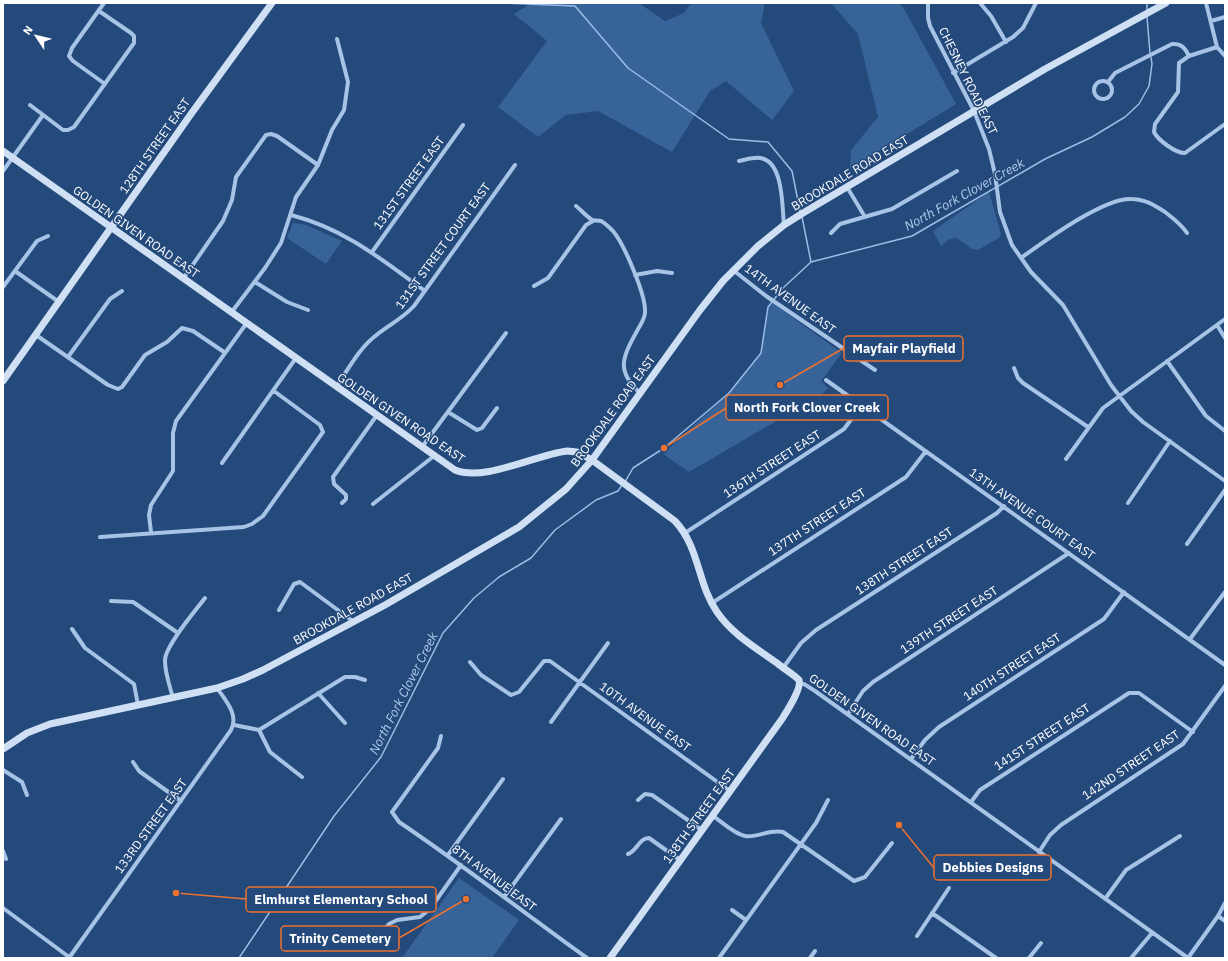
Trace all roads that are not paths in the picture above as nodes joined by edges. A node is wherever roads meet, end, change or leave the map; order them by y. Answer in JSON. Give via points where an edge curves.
{"nodes":[{"id":1,"x":104,"y":3,"type":"edge"},
{"id":2,"x":272,"y":3,"type":"edge"},
{"id":3,"x":928,"y":3,"type":"edge"},
{"id":4,"x":980,"y":3,"type":"edge"},
{"id":5,"x":1036,"y":3,"type":"edge"},
{"id":6,"x":1166,"y":3,"type":"edge"},
{"id":7,"x":1206,"y":3,"type":"edge"},
{"id":8,"x":99,"y":11,"type":"junction"},
{"id":9,"x":1225,"y":17,"type":"edge"},
{"id":10,"x":1211,"y":21,"type":"junction"},
{"id":11,"x":337,"y":39,"type":"dead end"},
{"id":12,"x":1006,"y":42,"type":"junction"},
{"id":13,"x":1217,"y":47,"type":"junction"},
{"id":14,"x":1189,"y":56,"type":"junction"},
{"id":15,"x":1225,"y":56,"type":"edge"},
{"id":16,"x":953,"y":73,"type":"junction"},
{"id":17,"x":1108,"y":82,"type":"junction"},
{"id":18,"x":104,"y":84,"type":"junction"},
{"id":19,"x":30,"y":105,"type":"dead end"},
{"id":20,"x":974,"y":111,"type":"junction"},
{"id":21,"x":43,"y":115,"type":"junction"},
{"id":22,"x":1225,"y":124,"type":"edge"},
{"id":23,"x":463,"y":125,"type":"dead end"},
{"id":24,"x":3,"y":151,"type":"edge"},
{"id":25,"x":13,"y":158,"type":"junction"},
{"id":26,"x":739,"y":161,"type":"dead end"},
{"id":27,"x":318,"y":165,"type":"junction"},
{"id":28,"x":515,"y":165,"type":"dead end"},
{"id":29,"x":3,"y":171,"type":"edge"},
{"id":30,"x":957,"y":171,"type":"dead end"},
{"id":31,"x":847,"y":187,"type":"junction"},
{"id":32,"x":576,"y":206,"type":"dead end"},
{"id":33,"x":291,"y":216,"type":"junction"},
{"id":34,"x":865,"y":217,"type":"junction"},
{"id":35,"x":593,"y":221,"type":"junction"},
{"id":36,"x":784,"y":226,"type":"junction"},
{"id":37,"x":112,"y":228,"type":"junction"},
{"id":38,"x":831,"y":233,"type":"dead end"},
{"id":39,"x":1187,"y":233,"type":"dead end"},
{"id":40,"x":48,"y":236,"type":"dead end"},
{"id":41,"x":372,"y":252,"type":"junction"},
{"id":42,"x":1021,"y":258,"type":"junction"},
{"id":43,"x":733,"y":270,"type":"junction"},
{"id":44,"x":15,"y":271,"type":"junction"},
{"id":45,"x":672,"y":273,"type":"dead end"},
{"id":46,"x":635,"y":275,"type":"junction"},
{"id":47,"x":183,"y":279,"type":"junction"},
{"id":48,"x":255,"y":282,"type":"junction"},
{"id":49,"x":534,"y":286,"type":"dead end"},
{"id":50,"x":3,"y":287,"type":"edge"},
{"id":51,"x":122,"y":291,"type":"dead end"},
{"id":52,"x":425,"y":291,"type":"junction"},
{"id":53,"x":59,"y":302,"type":"junction"},
{"id":54,"x":308,"y":310,"type":"dead end"},
{"id":55,"x":231,"y":313,"type":"junction"},
{"id":56,"x":1225,"y":319,"type":"edge"},
{"id":57,"x":246,"y":324,"type":"junction"},
{"id":58,"x":1216,"y":325,"type":"junction"},
{"id":59,"x":506,"y":333,"type":"dead end"},
{"id":60,"x":36,"y":335,"type":"junction"},
{"id":61,"x":1225,"y":338,"type":"edge"},
{"id":62,"x":224,"y":352,"type":"junction"},
{"id":63,"x":68,"y":356,"type":"junction"},
{"id":64,"x":296,"y":358,"type":"junction"},
{"id":65,"x":1167,"y":362,"type":"junction"},
{"id":66,"x":1014,"y":368,"type":"dead end"},
{"id":67,"x":875,"y":370,"type":"dead end"},
{"id":68,"x":826,"y":380,"type":"dead end"},
{"id":69,"x":3,"y":381,"type":"edge"},
{"id":70,"x":336,"y":387,"type":"junction"},
{"id":71,"x":274,"y":391,"type":"junction"},
{"id":72,"x":640,"y":393,"type":"junction"},
{"id":73,"x":1118,"y":396,"type":"junction"},
{"id":74,"x":862,"y":405,"type":"junction"},
{"id":75,"x":497,"y":408,"type":"dead end"},
{"id":76,"x":448,"y":412,"type":"junction"},
{"id":77,"x":376,"y":415,"type":"junction"},
{"id":78,"x":1088,"y":427,"type":"junction"},
{"id":79,"x":1225,"y":431,"type":"edge"},
{"id":80,"x":1170,"y":441,"type":"junction"},
{"id":81,"x":422,"y":447,"type":"junction"},
{"id":82,"x":926,"y":451,"type":"junction"},
{"id":83,"x":434,"y":456,"type":"junction"},
{"id":84,"x":1066,"y":459,"type":"dead end"},
{"id":85,"x":592,"y":460,"type":"junction"},
{"id":86,"x":222,"y":463,"type":"dead end"},
{"id":87,"x":1225,"y":480,"type":"edge"},
{"id":88,"x":1225,"y":490,"type":"edge"},
{"id":89,"x":342,"y":503,"type":"dead end"},
{"id":90,"x":1128,"y":503,"type":"dead end"},
{"id":91,"x":373,"y":504,"type":"dead end"},
{"id":92,"x":1004,"y":506,"type":"junction"},
{"id":93,"x":151,"y":532,"type":"junction"},
{"id":94,"x":685,"y":532,"type":"junction"},
{"id":95,"x":100,"y":537,"type":"dead end"},
{"id":96,"x":1187,"y":544,"type":"dead end"},
{"id":97,"x":1069,"y":553,"type":"junction"},
{"id":98,"x":1124,"y":592,"type":"junction"},
{"id":99,"x":1225,"y":592,"type":"edge"},
{"id":100,"x":205,"y":598,"type":"dead end"},
{"id":101,"x":111,"y":601,"type":"dead end"},
{"id":102,"x":712,"y":603,"type":"junction"},
{"id":103,"x":280,"y":610,"type":"dead end"},
{"id":104,"x":354,"y":622,"type":"junction"},
{"id":105,"x":72,"y":629,"type":"dead end"},
{"id":106,"x":178,"y":634,"type":"junction"},
{"id":107,"x":1190,"y":639,"type":"junction"},
{"id":108,"x":608,"y":643,"type":"dead end"},
{"id":109,"x":470,"y":662,"type":"dead end"},
{"id":110,"x":1225,"y":665,"type":"edge"},
{"id":111,"x":783,"y":668,"type":"junction"},
{"id":112,"x":365,"y":680,"type":"dead end"},
{"id":113,"x":580,"y":682,"type":"junction"},
{"id":114,"x":800,"y":684,"type":"junction"},
{"id":115,"x":1225,"y":686,"type":"edge"},
{"id":116,"x":217,"y":688,"type":"junction"},
{"id":117,"x":318,"y":693,"type":"junction"},
{"id":118,"x":173,"y":698,"type":"junction"},
{"id":119,"x":138,"y":705,"type":"junction"},
{"id":120,"x":848,"y":714,"type":"junction"},
{"id":121,"x":551,"y":722,"type":"dead end"},
{"id":122,"x":344,"y":723,"type":"dead end"},
{"id":123,"x":234,"y":725,"type":"junction"},
{"id":124,"x":259,"y":730,"type":"junction"},
{"id":125,"x":1193,"y":732,"type":"junction"},
{"id":126,"x":441,"y":736,"type":"dead end"},
{"id":127,"x":3,"y":749,"type":"edge"},
{"id":128,"x":911,"y":759,"type":"junction"},
{"id":129,"x":133,"y":762,"type":"dead end"},
{"id":130,"x":3,"y":770,"type":"edge"},
{"id":131,"x":302,"y":777,"type":"dead end"},
{"id":132,"x":503,"y":779,"type":"dead end"},
{"id":133,"x":730,"y":791,"type":"junction"},
{"id":134,"x":27,"y":795,"type":"dead end"},
{"id":135,"x":638,"y":800,"type":"dead end"},
{"id":136,"x":828,"y":800,"type":"dead end"},
{"id":137,"x":181,"y":801,"type":"junction"},
{"id":138,"x":970,"y":802,"type":"junction"},
{"id":139,"x":713,"y":816,"type":"junction"},
{"id":140,"x":561,"y":819,"type":"dead end"},
{"id":141,"x":702,"y":830,"type":"junction"},
{"id":142,"x":1180,"y":836,"type":"dead end"},
{"id":143,"x":802,"y":843,"type":"junction"},
{"id":144,"x":892,"y":843,"type":"dead end"},
{"id":145,"x":3,"y":851,"type":"edge"},
{"id":146,"x":1039,"y":852,"type":"junction"},
{"id":147,"x":628,"y":854,"type":"dead end"},
{"id":148,"x":448,"y":855,"type":"junction"},
{"id":149,"x":6,"y":859,"type":"dead end"},
{"id":150,"x":680,"y":860,"type":"junction"},
{"id":151,"x":461,"y":865,"type":"junction"},
{"id":152,"x":949,"y":888,"type":"dead end"},
{"id":153,"x":504,"y":897,"type":"junction"},
{"id":154,"x":1105,"y":899,"type":"junction"},
{"id":155,"x":1225,"y":902,"type":"edge"},
{"id":156,"x":3,"y":908,"type":"edge"},
{"id":157,"x":732,"y":910,"type":"dead end"},
{"id":158,"x":932,"y":913,"type":"junction"},
{"id":159,"x":1218,"y":916,"type":"junction"},
{"id":160,"x":746,"y":920,"type":"junction"},
{"id":161,"x":1225,"y":921,"type":"edge"},
{"id":162,"x":1152,"y":933,"type":"junction"},
{"id":163,"x":917,"y":936,"type":"dead end"},
{"id":164,"x":1041,"y":943,"type":"dead end"},
{"id":165,"x":368,"y":947,"type":"dead end"},
{"id":166,"x":815,"y":951,"type":"dead end"},
{"id":167,"x":69,"y":958,"type":"edge"},
{"id":168,"x":587,"y":958,"type":"edge"},
{"id":169,"x":610,"y":958,"type":"edge"},
{"id":170,"x":719,"y":958,"type":"edge"},
{"id":171,"x":810,"y":958,"type":"edge"},
{"id":172,"x":996,"y":958,"type":"edge"},
{"id":173,"x":1029,"y":958,"type":"edge"},
{"id":174,"x":1131,"y":958,"type":"edge"},
{"id":175,"x":1188,"y":958,"type":"edge"}],
"edges":[{"from":1,"to":8,"type":"street"},
{"from":2,"to":37,"type":"street","name":"128TH STREET EAST","via":[[190,114]]},
{"from":3,"to":16,"type":"street","name":"CHESNEY ROAD EAST","via":[[930,26]]},
{"from":4,"to":12,"type":"street"},
{"from":5,"to":12,"type":"street","via":[[1023,28]]},
{"from":6,"to":20,"type":"street","name":"BROOKDALE ROAD EAST","via":[[1079,49]]},
{"from":7,"to":10,"type":"street"},
{"from":8,"to":18,"type":"street","via":[[72,48],[70,56]]},
{"from":8,"to":18,"type":"street","via":[[131,33],[134,38],[134,43]]},
{"from":9,"to":10,"type":"street"},
{"from":10,"to":13,"type":"street"},
{"from":11,"to":27,"type":"street","via":[[348,91],[344,110],[332,130]]},
{"from":12,"to":16,"type":"street"},
{"from":13,"to":14,"type":"street"},
{"from":13,"to":15,"type":"street"},
{"from":14,"to":17,"type":"street","via":[[1182,46],[1172,44],[1115,73]]},
{"from":14,"to":22,"type":"street","via":[[1179,62],[1178,92],[1156,124],[1154,132],[1162,140],[1183,152],[1190,150]]},
{"from":16,"to":20,"type":"street","name":"CHESNEY ROAD EAST"},
{"from":17,"to":17,"type":"street","via":[[1099,82],[1094,86],[1093,92],[1097,98],[1105,99],[1110,96],[1112,90]]},
{"from":18,"to":21,"type":"street","via":[[74,127],[63,130]]},
{"from":19,"to":21,"type":"street"},
{"from":20,"to":31,"type":"street","name":"BROOKDALE ROAD EAST"},
{"from":20,"to":42,"type":"street","name":"CHESNEY ROAD EAST","via":[[990,149],[1003,224]]},
{"from":21,"to":25,"type":"street"},
{"from":23,"to":41,"type":"street","name":"131ST STREET EAST"},
{"from":24,"to":25,"type":"street","name":"GOLDEN GIVEN ROAD EAST"},
{"from":25,"to":29,"type":"street"},
{"from":25,"to":37,"type":"street","name":"GOLDEN GIVEN ROAD EAST"},
{"from":26,"to":36,"type":"street","via":[[760,158],[769,162],[775,170],[781,188]]},
{"from":27,"to":33,"type":"street","via":[[296,197]]},
{"from":27,"to":47,"type":"street","via":[[277,136],[267,134],[236,177],[232,200],[224,221]]},
{"from":28,"to":52,"type":"street","name":"131ST STREET COURT EAST"},
{"from":30,"to":34,"type":"street","via":[[892,209]]},
{"from":31,"to":34,"type":"street"},
{"from":31,"to":36,"type":"street","name":"BROOKDALE ROAD EAST"},
{"from":32,"to":35,"type":"street"},
{"from":33,"to":41,"type":"street","via":[[334,230]]},
{"from":33,"to":48,"type":"street","via":[[280,243]]},
{"from":34,"to":38,"type":"street","via":[[840,224]]},
{"from":35,"to":46,"type":"street","via":[[602,222],[620,240]]},
{"from":35,"to":49,"type":"street","via":[[580,232],[548,278]]},
{"from":36,"to":43,"type":"street","name":"BROOKDALE ROAD EAST"},
{"from":37,"to":47,"type":"street","name":"GOLDEN GIVEN ROAD EAST"},
{"from":37,"to":53,"type":"street","name":"128TH STREET EAST"},
{"from":39,"to":42,"type":"street","via":[[1180,223],[1150,202],[1137,199],[1123,200],[1077,220]]},
{"from":40,"to":44,"type":"street","via":[[37,241]]},
{"from":41,"to":52,"type":"street"},
{"from":42,"to":73,"type":"street","name":"CHESNEY ROAD EAST","via":[[1063,305]]},
{"from":43,"to":67,"type":"street","name":"14TH AVENUE EAST","via":[[766,296]]},
{"from":43,"to":72,"type":"street","name":"BROOKDALE ROAD EAST","via":[[700,310]]},
{"from":44,"to":50,"type":"street"},
{"from":44,"to":53,"type":"street"},
{"from":45,"to":46,"type":"street","via":[[664,270]]},
{"from":46,"to":72,"type":"street","via":[[645,312],[627,350],[624,365],[627,380]]},
{"from":47,"to":55,"type":"street","name":"GOLDEN GIVEN ROAD EAST"},
{"from":48,"to":54,"type":"street","via":[[283,300]]},
{"from":48,"to":55,"type":"street"},
{"from":51,"to":63,"type":"street","via":[[110,299]]},
{"from":52,"to":70,"type":"street","name":"131ST STREET COURT EAST","via":[[404,317],[367,344]]},
{"from":53,"to":60,"type":"street","name":"128TH STREET EAST"},
{"from":55,"to":57,"type":"street","name":"GOLDEN GIVEN ROAD EAST"},
{"from":56,"to":58,"type":"street"},
{"from":57,"to":62,"type":"street"},
{"from":57,"to":64,"type":"street","name":"GOLDEN GIVEN ROAD EAST"},
{"from":58,"to":61,"type":"street"},
{"from":58,"to":65,"type":"street"},
{"from":59,"to":76,"type":"street"},
{"from":60,"to":63,"type":"street"},
{"from":60,"to":69,"type":"street","name":"128TH STREET EAST"},
{"from":62,"to":63,"type":"street","via":[[193,330],[182,328],[167,342],[145,355],[120,389],[108,385]]},
{"from":62,"to":93,"type":"street","via":[[176,421],[173,433],[172,471],[151,505]]},
{"from":64,"to":70,"type":"street","name":"GOLDEN GIVEN ROAD EAST"},
{"from":64,"to":71,"type":"street"},
{"from":65,"to":73,"type":"street"},
{"from":65,"to":79,"type":"street","via":[[1206,416]]},
{"from":66,"to":78,"type":"street","via":[[1023,383]]},
{"from":68,"to":74,"type":"street","name":"13TH AVENUE COURT EAST"},
{"from":70,"to":77,"type":"street","name":"GOLDEN GIVEN ROAD EAST"},
{"from":71,"to":86,"type":"street"},
{"from":71,"to":93,"type":"street","via":[[320,425],[323,432],[263,516],[244,527]]},
{"from":72,"to":85,"type":"street","name":"BROOKDALE ROAD EAST"},
{"from":73,"to":78,"type":"street","via":[[1103,408]]},
{"from":73,"to":80,"type":"street","name":"CHESNEY ROAD EAST","via":[[1138,418]]},
{"from":74,"to":82,"type":"street","name":"13TH AVENUE COURT EAST"},
{"from":74,"to":94,"type":"street","name":"136TH STREET EAST","via":[[844,429]]},
{"from":75,"to":76,"type":"street","via":[[482,428],[477,430]]},
{"from":76,"to":81,"type":"street"},
{"from":77,"to":81,"type":"street","name":"GOLDEN GIVEN ROAD EAST"},
{"from":77,"to":89,"type":"street","via":[[333,477],[334,484],[346,495]]},
{"from":78,"to":84,"type":"street"},
{"from":80,"to":87,"type":"street","name":"CHESNEY ROAD EAST"},
{"from":80,"to":90,"type":"street"},
{"from":81,"to":83,"type":"street","name":"GOLDEN GIVEN ROAD EAST"},
{"from":82,"to":92,"type":"street","name":"13TH AVENUE COURT EAST"},
{"from":82,"to":102,"type":"street","name":"137TH STREET EAST","via":[[906,477]]},
{"from":83,"to":85,"type":"street","name":"GOLDEN GIVEN ROAD EAST","via":[[455,470],[474,474],[562,452],[577,452]]},
{"from":83,"to":91,"type":"street"},
{"from":85,"to":94,"type":"street","name":"GOLDEN GIVEN ROAD EAST","via":[[670,516]]},
{"from":85,"to":104,"type":"street","name":"BROOKDALE ROAD EAST","via":[[566,489],[519,527]]},
{"from":88,"to":96,"type":"street"},
{"from":92,"to":97,"type":"street","name":"13TH AVENUE COURT EAST"},
{"from":92,"to":111,"type":"street","name":"138TH STREET EAST","via":[[816,630],[801,643]]},
{"from":93,"to":95,"type":"street"},
{"from":94,"to":102,"type":"street","name":"GOLDEN GIVEN ROAD EAST","via":[[696,555],[704,586]]},
{"from":97,"to":98,"type":"street","name":"13TH AVENUE COURT EAST"},
{"from":97,"to":120,"type":"street","name":"139TH STREET EAST","via":[[873,682],[863,691]]},
{"from":98,"to":107,"type":"street","name":"13TH AVENUE COURT EAST"},
{"from":98,"to":128,"type":"street","name":"140TH STREET EAST","via":[[1104,619],[939,727]]},
{"from":99,"to":107,"type":"street"},
{"from":100,"to":106,"type":"street"},
{"from":101,"to":106,"type":"street","via":[[133,602]]},
{"from":102,"to":111,"type":"street","name":"GOLDEN GIVEN ROAD EAST","via":[[734,632]]},
{"from":103,"to":104,"type":"street","via":[[294,584],[300,582]]},
{"from":104,"to":116,"type":"street","name":"BROOKDALE ROAD EAST","via":[[263,670]]},
{"from":105,"to":119,"type":"street","via":[[85,648],[134,684]]},
{"from":106,"to":118,"type":"street","via":[[166,653],[165,660]]},
{"from":107,"to":110,"type":"street","name":"13TH AVENUE COURT EAST"},
{"from":108,"to":113,"type":"street"},
{"from":109,"to":113,"type":"street","name":"10TH AVENUE EAST","via":[[476,671],[511,695],[516,694],[546,660]]},
{"from":111,"to":114,"type":"street","name":"GOLDEN GIVEN ROAD EAST","via":[[796,677]]},
{"from":112,"to":117,"type":"street","via":[[355,676],[345,677]]},
{"from":113,"to":121,"type":"street"},
{"from":113,"to":133,"type":"street","name":"10TH AVENUE EAST"},
{"from":114,"to":120,"type":"street","name":"GOLDEN GIVEN ROAD EAST","via":[[804,684]]},
{"from":114,"to":133,"type":"street","name":"138TH STREET EAST","via":[[782,719]]},
{"from":115,"to":125,"type":"street","name":"142ND STREET EAST"},
{"from":116,"to":118,"type":"street","name":"BROOKDALE ROAD EAST"},
{"from":116,"to":123,"type":"street","via":[[233,714]]},
{"from":117,"to":122,"type":"street"},
{"from":117,"to":124,"type":"street"},
{"from":118,"to":119,"type":"street","name":"BROOKDALE ROAD EAST"},
{"from":119,"to":127,"type":"street","name":"BROOKDALE ROAD EAST","via":[[50,724],[27,733]]},
{"from":120,"to":128,"type":"street","name":"GOLDEN GIVEN ROAD EAST"},
{"from":123,"to":124,"type":"street"},
{"from":123,"to":137,"type":"street","name":"133RD STREET EAST"},
{"from":124,"to":131,"type":"street","via":[[270,752]]},
{"from":125,"to":138,"type":"street","name":"141ST STREET EAST","via":[[1139,693],[1129,693],[980,790]]},
{"from":125,"to":146,"type":"street","name":"142ND STREET EAST","via":[[1178,748],[1060,825]]},
{"from":126,"to":148,"type":"street","name":"8TH AVENUE EAST","via":[[438,748],[392,812],[399,822]]},
{"from":128,"to":138,"type":"street","name":"GOLDEN GIVEN ROAD EAST"},
{"from":129,"to":137,"type":"street","via":[[139,771]]},
{"from":130,"to":134,"type":"street","via":[[22,782]]},
{"from":132,"to":148,"type":"street"},
{"from":133,"to":139,"type":"street","name":"138TH STREET EAST"},
{"from":135,"to":141,"type":"street","via":[[645,794],[652,795]]},
{"from":136,"to":143,"type":"street"},
{"from":137,"to":167,"type":"street","name":"133RD STREET EAST"},
{"from":138,"to":146,"type":"street","name":"GOLDEN GIVEN ROAD EAST"},
{"from":139,"to":141,"type":"street","name":"138TH STREET EAST"},
{"from":139,"to":143,"type":"street","via":[[745,836],[777,830]]},
{"from":140,"to":153,"type":"street"},
{"from":141,"to":150,"type":"street","name":"138TH STREET EAST"},
{"from":142,"to":154,"type":"street","via":[[1126,870]]},
{"from":143,"to":144,"type":"street","via":[[851,880],[861,879]]},
{"from":143,"to":160,"type":"street"},
{"from":145,"to":149,"type":"street"},
{"from":146,"to":154,"type":"street","name":"GOLDEN GIVEN ROAD EAST"},
{"from":147,"to":150,"type":"street","via":[[642,840],[649,838]]},
{"from":148,"to":151,"type":"street","name":"8TH AVENUE EAST"},
{"from":150,"to":169,"type":"street","name":"138TH STREET EAST"},
{"from":151,"to":153,"type":"street","name":"8TH AVENUE EAST"},
{"from":151,"to":165,"type":"street","via":[[430,909],[420,917],[396,920],[389,924]]},
{"from":152,"to":158,"type":"street"},
{"from":153,"to":168,"type":"street","name":"8TH AVENUE EAST"},
{"from":154,"to":162,"type":"street","name":"GOLDEN GIVEN ROAD EAST"},
{"from":155,"to":159,"type":"street"},
{"from":156,"to":167,"type":"street"},
{"from":157,"to":160,"type":"street"},
{"from":158,"to":163,"type":"street"},
{"from":158,"to":172,"type":"street"},
{"from":159,"to":161,"type":"street"},
{"from":159,"to":175,"type":"street"},
{"from":160,"to":170,"type":"street"},
{"from":162,"to":174,"type":"street"},
{"from":162,"to":175,"type":"street","name":"GOLDEN GIVEN ROAD EAST"},
{"from":164,"to":173,"type":"street"},
{"from":166,"to":171,"type":"street"}]}
